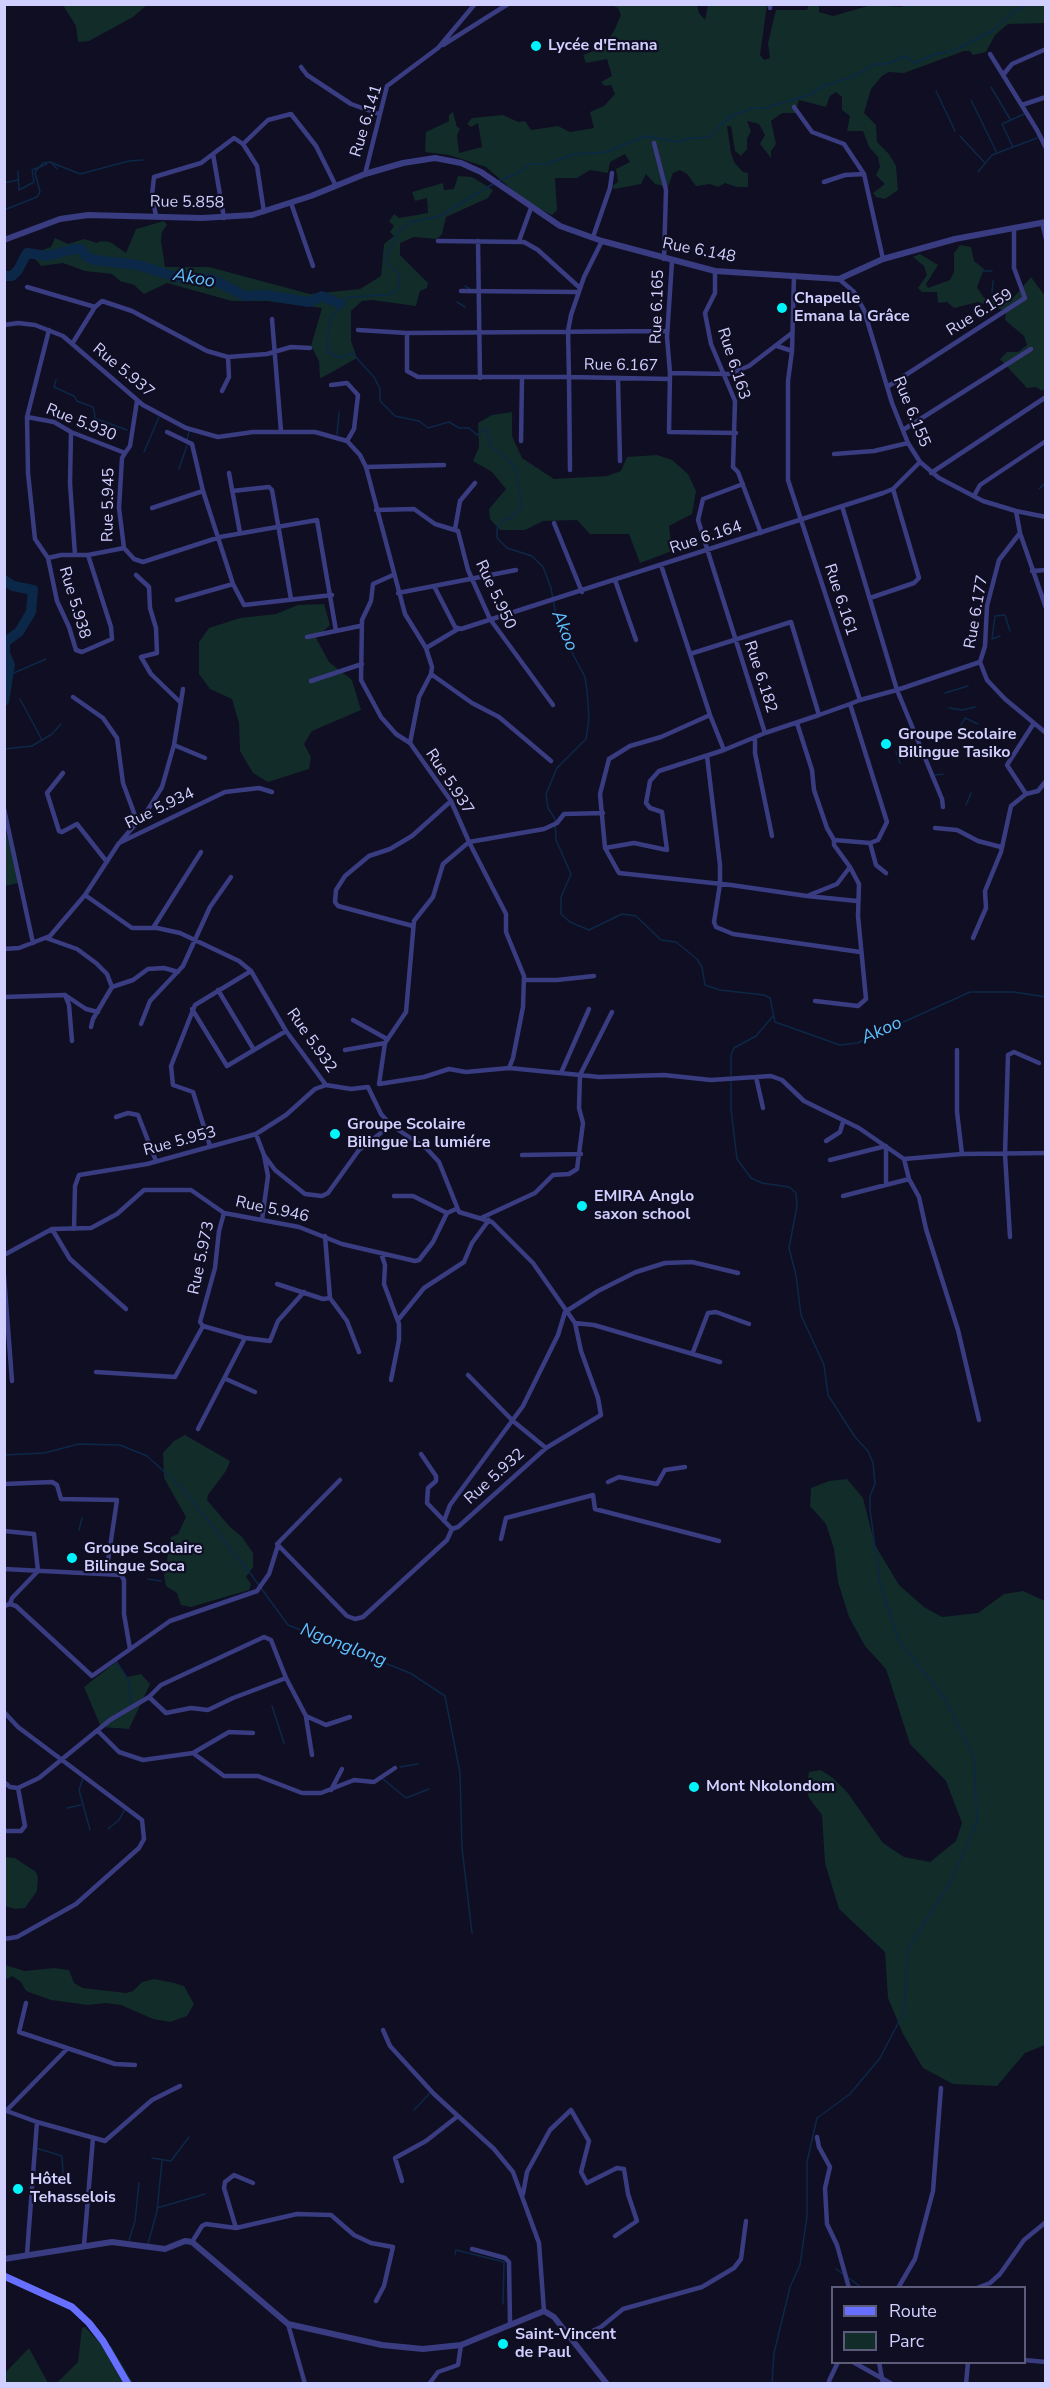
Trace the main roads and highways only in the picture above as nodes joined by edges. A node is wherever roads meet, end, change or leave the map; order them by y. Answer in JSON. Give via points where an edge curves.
{"nodes":[{"id":1,"x":4,"y":2276,"type":"edge"},
{"id":2,"x":128,"y":2384,"type":"edge"}],
"edges":[{"from":1,"to":2,"type":"main road","via":[[72,2307],[103,2341]]}]}
